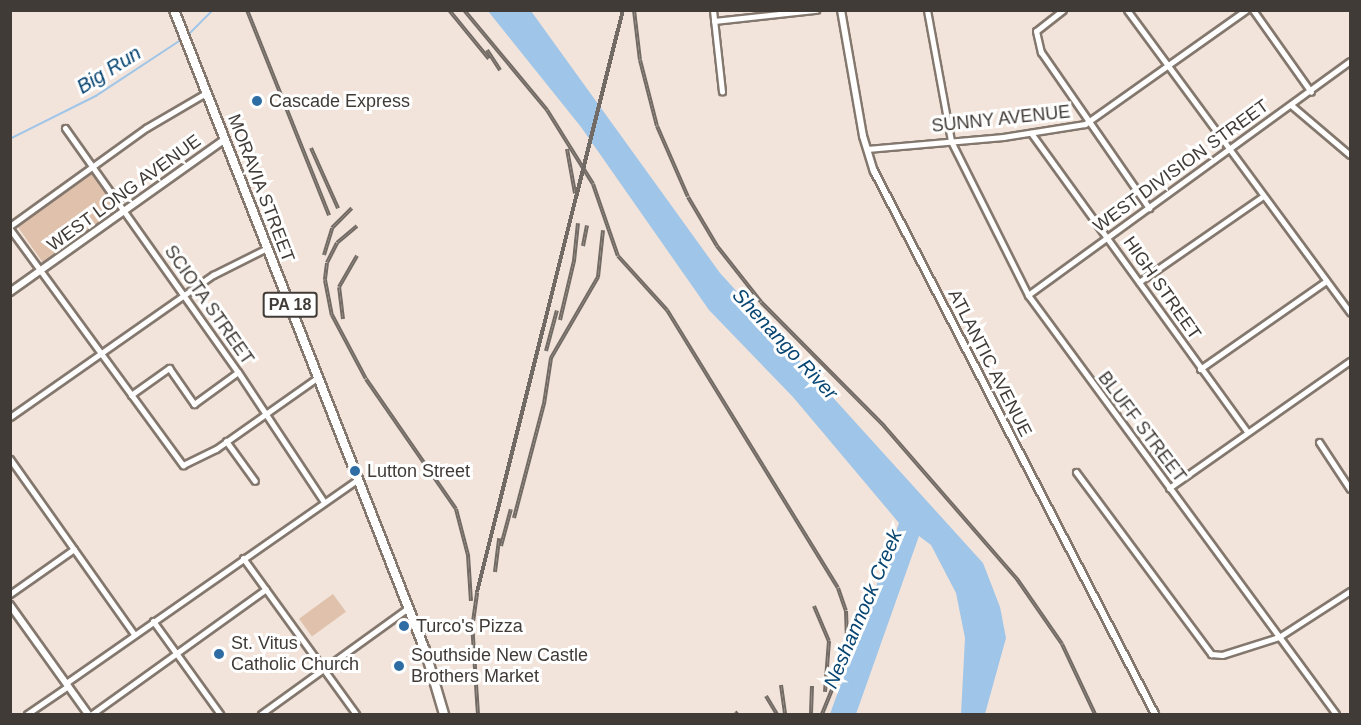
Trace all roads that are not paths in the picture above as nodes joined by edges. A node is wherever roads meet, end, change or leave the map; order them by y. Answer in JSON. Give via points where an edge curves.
{"nodes":[{"id":1,"x":713,"y":10,"type":"edge"},
{"id":2,"x":816,"y":10,"type":"edge"},
{"id":3,"x":841,"y":10,"type":"edge"},
{"id":4,"x":927,"y":10,"type":"edge"},
{"id":5,"x":1063,"y":10,"type":"edge"},
{"id":6,"x":1127,"y":10,"type":"edge"},
{"id":7,"x":1246,"y":10,"type":"edge"},
{"id":8,"x":1253,"y":10,"type":"edge"},
{"id":9,"x":175,"y":11,"type":"edge"},
{"id":10,"x":714,"y":21,"type":"junction"},
{"id":11,"x":1350,"y":61,"type":"edge"},
{"id":12,"x":1168,"y":67,"type":"junction"},
{"id":13,"x":722,"y":92,"type":"dead end"},
{"id":14,"x":1311,"y":92,"type":"junction"},
{"id":15,"x":206,"y":93,"type":"junction"},
{"id":16,"x":1291,"y":105,"type":"junction"},
{"id":17,"x":1090,"y":122,"type":"junction"},
{"id":18,"x":65,"y":128,"type":"dead end"},
{"id":19,"x":1032,"y":133,"type":"junction"},
{"id":20,"x":225,"y":139,"type":"junction"},
{"id":21,"x":951,"y":141,"type":"junction"},
{"id":22,"x":867,"y":149,"type":"junction"},
{"id":23,"x":1228,"y":149,"type":"junction"},
{"id":24,"x":1350,"y":154,"type":"edge"},
{"id":25,"x":92,"y":166,"type":"junction"},
{"id":26,"x":1263,"y":196,"type":"junction"},
{"id":27,"x":1149,"y":208,"type":"junction"},
{"id":28,"x":124,"y":211,"type":"junction"},
{"id":29,"x":10,"y":228,"type":"edge"},
{"id":30,"x":1108,"y":238,"type":"junction"},
{"id":31,"x":267,"y":248,"type":"junction"},
{"id":32,"x":42,"y":270,"type":"junction"},
{"id":33,"x":1326,"y":281,"type":"junction"},
{"id":34,"x":1139,"y":282,"type":"junction"},
{"id":35,"x":10,"y":292,"type":"edge"},
{"id":36,"x":1028,"y":295,"type":"junction"},
{"id":37,"x":184,"y":296,"type":"junction"},
{"id":38,"x":1350,"y":313,"type":"edge"},
{"id":39,"x":102,"y":353,"type":"junction"},
{"id":40,"x":1350,"y":361,"type":"edge"},
{"id":41,"x":1200,"y":369,"type":"junction"},
{"id":42,"x":238,"y":372,"type":"junction"},
{"id":43,"x":318,"y":377,"type":"junction"},
{"id":44,"x":131,"y":395,"type":"junction"},
{"id":45,"x":265,"y":412,"type":"junction"},
{"id":46,"x":10,"y":417,"type":"edge"},
{"id":47,"x":1247,"y":431,"type":"junction"},
{"id":48,"x":226,"y":441,"type":"junction"},
{"id":49,"x":1319,"y":442,"type":"dead end"},
{"id":50,"x":10,"y":459,"type":"edge"},
{"id":51,"x":1076,"y":472,"type":"dead end"},
{"id":52,"x":358,"y":479,"type":"junction"},
{"id":53,"x":255,"y":481,"type":"dead end"},
{"id":54,"x":1169,"y":488,"type":"junction"},
{"id":55,"x":1350,"y":489,"type":"edge"},
{"id":56,"x":324,"y":502,"type":"junction"},
{"id":57,"x":74,"y":549,"type":"junction"},
{"id":58,"x":243,"y":558,"type":"junction"},
{"id":59,"x":266,"y":589,"type":"junction"},
{"id":60,"x":1350,"y":591,"type":"edge"},
{"id":61,"x":10,"y":594,"type":"edge"},
{"id":62,"x":10,"y":605,"type":"edge"},
{"id":63,"x":408,"y":608,"type":"junction"},
{"id":64,"x":153,"y":621,"type":"junction"},
{"id":65,"x":135,"y":634,"type":"junction"},
{"id":66,"x":1279,"y":637,"type":"junction"},
{"id":67,"x":176,"y":654,"type":"junction"},
{"id":68,"x":324,"y":669,"type":"junction"},
{"id":69,"x":67,"y":684,"type":"junction"},
{"id":70,"x":27,"y":714,"type":"edge"},
{"id":71,"x":90,"y":714,"type":"edge"},
{"id":72,"x":220,"y":714,"type":"edge"},
{"id":73,"x":261,"y":714,"type":"edge"},
{"id":74,"x":356,"y":714,"type":"edge"},
{"id":75,"x":444,"y":714,"type":"edge"},
{"id":76,"x":1155,"y":714,"type":"edge"},
{"id":77,"x":1336,"y":714,"type":"edge"}],
"edges":[{"from":1,"to":10,"type":"street"},
{"from":2,"to":10,"type":"street"},
{"from":3,"to":22,"type":"street","name":"ATLANTIC AVENUE"},
{"from":4,"to":21,"type":"street","name":"BLUFF STREET"},
{"from":5,"to":17,"type":"street","via":[[1035,34],[1047,64]]},
{"from":6,"to":12,"type":"street"},
{"from":7,"to":12,"type":"street","name":"SUNNY AVENUE"},
{"from":8,"to":14,"type":"street"},
{"from":9,"to":15,"type":"main road","name":"MORAVIA STREET","number":"PA 18"},
{"from":10,"to":13,"type":"street"},
{"from":11,"to":14,"type":"street","name":"WEST DIVISION STREET"},
{"from":12,"to":17,"type":"street","name":"SUNNY AVENUE"},
{"from":12,"to":23,"type":"street"},
{"from":14,"to":16,"type":"street","name":"WEST DIVISION STREET"},
{"from":15,"to":20,"type":"main road","name":"MORAVIA STREET","number":"PA 18"},
{"from":15,"to":25,"type":"street"},
{"from":16,"to":23,"type":"street","name":"WEST DIVISION STREET"},
{"from":16,"to":24,"type":"street"},
{"from":17,"to":19,"type":"street","name":"SUNNY AVENUE"},
{"from":17,"to":27,"type":"street"},
{"from":18,"to":25,"type":"street","name":"SCIOTA STREET"},
{"from":19,"to":21,"type":"street","name":"SUNNY AVENUE"},
{"from":19,"to":30,"type":"street","name":"HIGH STREET"},
{"from":20,"to":28,"type":"street","name":"WEST LONG AVENUE"},
{"from":20,"to":31,"type":"main road","name":"MORAVIA STREET","number":"PA 18"},
{"from":21,"to":22,"type":"street","name":"SUNNY AVENUE"},
{"from":21,"to":36,"type":"street","name":"BLUFF STREET"},
{"from":22,"to":76,"type":"street","name":"ATLANTIC AVENUE","via":[[900,222]]},
{"from":23,"to":26,"type":"street"},
{"from":23,"to":27,"type":"street","name":"WEST DIVISION STREET"},
{"from":25,"to":28,"type":"street","name":"SCIOTA STREET"},
{"from":25,"to":29,"type":"street"},
{"from":26,"to":33,"type":"street"},
{"from":26,"to":34,"type":"street"},
{"from":27,"to":30,"type":"street","name":"WEST DIVISION STREET"},
{"from":28,"to":32,"type":"street","name":"WEST LONG AVENUE"},
{"from":28,"to":37,"type":"street","name":"SCIOTA STREET"},
{"from":29,"to":32,"type":"street"},
{"from":30,"to":34,"type":"street","name":"HIGH STREET"},
{"from":30,"to":36,"type":"street","name":"WEST DIVISION STREET"},
{"from":31,"to":37,"type":"street","via":[[225,268]]},
{"from":31,"to":43,"type":"main road","name":"MORAVIA STREET","number":"PA 18"},
{"from":32,"to":35,"type":"street","name":"WEST LONG AVENUE"},
{"from":32,"to":39,"type":"street"},
{"from":33,"to":38,"type":"street"},
{"from":33,"to":41,"type":"street"},
{"from":34,"to":41,"type":"street","name":"HIGH STREET"},
{"from":36,"to":54,"type":"street","name":"BLUFF STREET"},
{"from":37,"to":39,"type":"street"},
{"from":37,"to":42,"type":"street","name":"SCIOTA STREET"},
{"from":39,"to":44,"type":"street"},
{"from":39,"to":46,"type":"street"},
{"from":40,"to":47,"type":"street"},
{"from":41,"to":47,"type":"street","name":"HIGH STREET"},
{"from":42,"to":44,"type":"street","via":[[194,404],[169,368]]},
{"from":42,"to":45,"type":"street","name":"SCIOTA STREET"},
{"from":43,"to":45,"type":"street"},
{"from":43,"to":52,"type":"main road","name":"MORAVIA STREET","number":"PA 18"},
{"from":44,"to":48,"type":"street","via":[[183,465]]},
{"from":45,"to":48,"type":"street"},
{"from":45,"to":56,"type":"street","name":"SCIOTA STREET"},
{"from":47,"to":54,"type":"street"},
{"from":48,"to":53,"type":"street"},
{"from":49,"to":55,"type":"street"},
{"from":50,"to":57,"type":"street"},
{"from":51,"to":66,"type":"street","via":[[1211,654],[1222,655]]},
{"from":52,"to":56,"type":"street"},
{"from":52,"to":63,"type":"main road","name":"MORAVIA STREET","number":"PA 18"},
{"from":54,"to":66,"type":"street","name":"BLUFF STREET"},
{"from":56,"to":58,"type":"street"},
{"from":57,"to":61,"type":"street"},
{"from":57,"to":65,"type":"street"},
{"from":58,"to":59,"type":"street"},
{"from":58,"to":64,"type":"street"},
{"from":59,"to":67,"type":"street"},
{"from":59,"to":68,"type":"street"},
{"from":60,"to":66,"type":"street"},
{"from":62,"to":69,"type":"street"},
{"from":63,"to":68,"type":"street"},
{"from":63,"to":75,"type":"main road","name":"MORAVIA STREET","number":"PA 18"},
{"from":64,"to":65,"type":"street"},
{"from":64,"to":67,"type":"street"},
{"from":65,"to":69,"type":"street"},
{"from":66,"to":77,"type":"street","name":"BLUFF STREET"},
{"from":67,"to":71,"type":"street"},
{"from":67,"to":72,"type":"street"},
{"from":68,"to":73,"type":"street"},
{"from":68,"to":74,"type":"street"},
{"from":69,"to":70,"type":"street"},
{"from":69,"to":71,"type":"street"}]}
